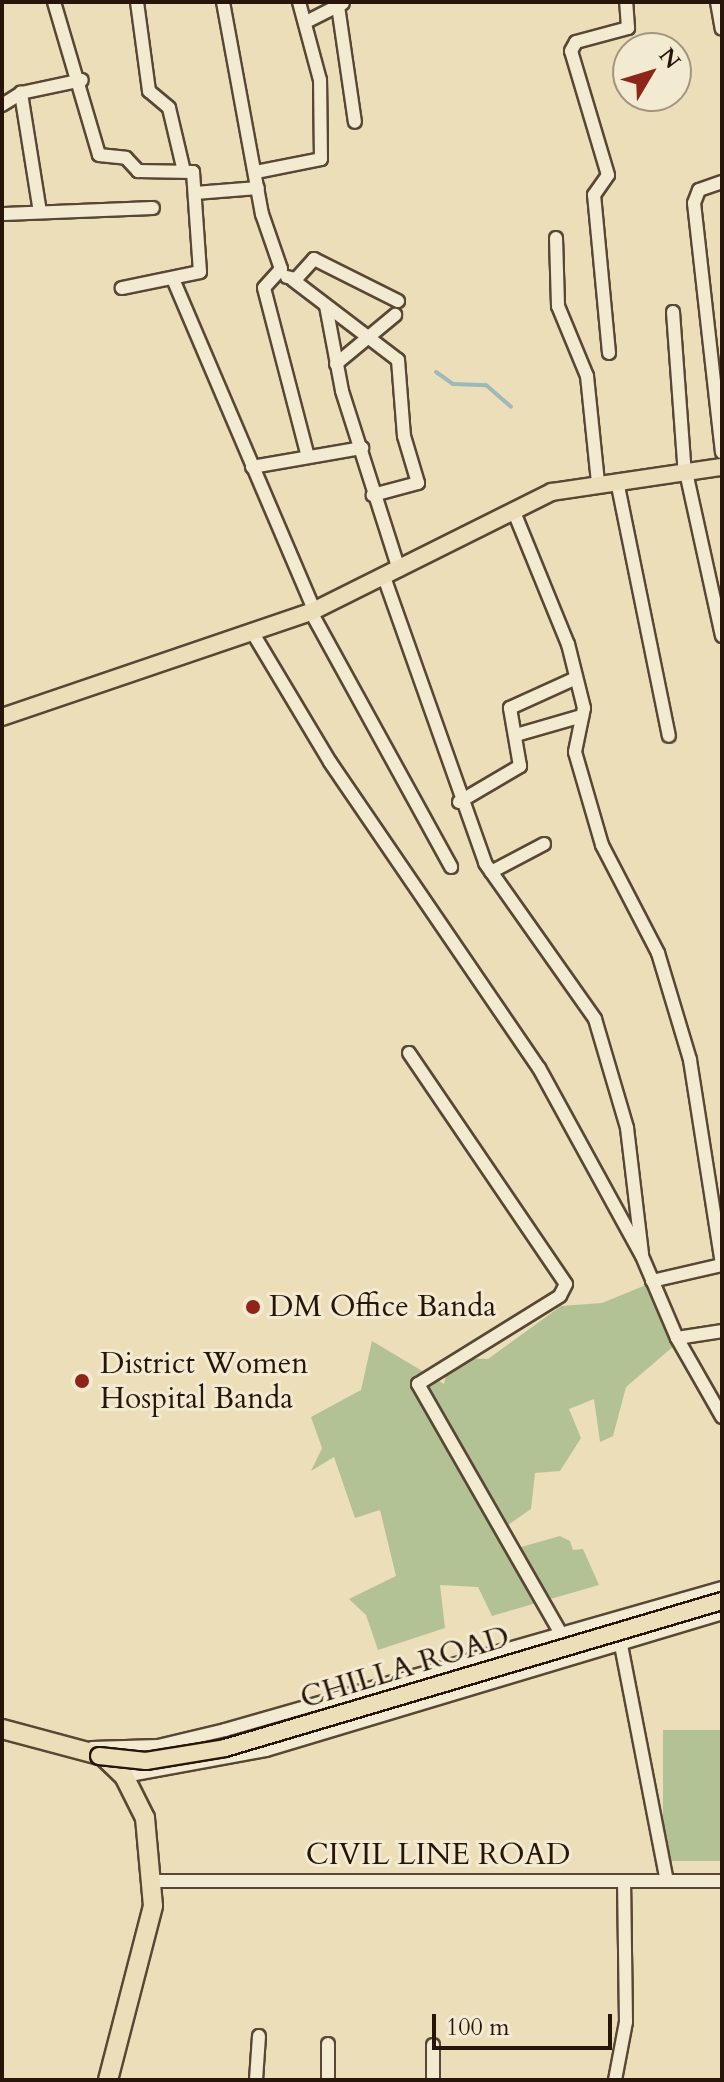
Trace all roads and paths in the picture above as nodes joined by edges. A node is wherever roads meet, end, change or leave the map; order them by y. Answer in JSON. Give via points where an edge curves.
{"nodes":[{"id":1,"x":54,"y":2,"type":"edge"},
{"id":2,"x":137,"y":2,"type":"edge"},
{"id":3,"x":223,"y":2,"type":"edge"},
{"id":4,"x":299,"y":2,"type":"edge"},
{"id":5,"x":626,"y":2,"type":"edge"},
{"id":6,"x":717,"y":2,"type":"edge"},
{"id":7,"x":342,"y":4,"type":"edge"},
{"id":8,"x":308,"y":21,"type":"junction"},
{"id":9,"x":722,"y":29,"type":"edge"},
{"id":10,"x":82,"y":80,"type":"junction"},
{"id":11,"x":21,"y":93,"type":"junction"},
{"id":12,"x":2,"y":105,"type":"edge"},
{"id":13,"x":355,"y":122,"type":"dead end"},
{"id":14,"x":183,"y":167,"type":"junction"},
{"id":15,"x":256,"y":172,"type":"junction"},
{"id":16,"x":722,"y":182,"type":"edge"},
{"id":17,"x":258,"y":188,"type":"junction"},
{"id":18,"x":195,"y":193,"type":"junction"},
{"id":19,"x":153,"y":208,"type":"dead end"},
{"id":20,"x":40,"y":212,"type":"junction"},
{"id":21,"x":2,"y":214,"type":"edge"},
{"id":22,"x":556,"y":238,"type":"dead end"},
{"id":23,"x":281,"y":273,"type":"junction"},
{"id":24,"x":173,"y":279,"type":"junction"},
{"id":25,"x":293,"y":280,"type":"junction"},
{"id":26,"x":122,"y":288,"type":"dead end"},
{"id":27,"x":398,"y":301,"type":"dead end"},
{"id":28,"x":326,"y":306,"type":"junction"},
{"id":29,"x":673,"y":312,"type":"dead end"},
{"id":30,"x":395,"y":315,"type":"dead end"},
{"id":31,"x":372,"y":336,"type":"junction"},
{"id":32,"x":609,"y":353,"type":"dead end"},
{"id":33,"x":336,"y":364,"type":"junction"},
{"id":34,"x":362,"y":448,"type":"junction"},
{"id":35,"x":722,"y":452,"type":"edge"},
{"id":36,"x":307,"y":453,"type":"junction"},
{"id":37,"x":252,"y":467,"type":"junction"},
{"id":38,"x":722,"y":467,"type":"edge"},
{"id":39,"x":685,"y":473,"type":"junction"},
{"id":40,"x":617,"y":481,"type":"junction"},
{"id":41,"x":598,"y":483,"type":"junction"},
{"id":42,"x":373,"y":495,"type":"junction"},
{"id":43,"x":514,"y":512,"type":"junction"},
{"id":44,"x":392,"y":573,"type":"junction"},
{"id":45,"x":312,"y":611,"type":"junction"},
{"id":46,"x":254,"y":635,"type":"junction"},
{"id":47,"x":722,"y":636,"type":"edge"},
{"id":48,"x":576,"y":678,"type":"junction"},
{"id":49,"x":582,"y":716,"type":"junction"},
{"id":50,"x":2,"y":717,"type":"edge"},
{"id":51,"x":516,"y":735,"type":"junction"},
{"id":52,"x":669,"y":736,"type":"dead end"},
{"id":53,"x":459,"y":802,"type":"junction"},
{"id":54,"x":544,"y":844,"type":"dead end"},
{"id":55,"x":451,"y":867,"type":"dead end"},
{"id":56,"x":491,"y":872,"type":"junction"},
{"id":57,"x":409,"y":1053,"type":"dead end"},
{"id":58,"x":719,"y":1214,"type":"edge"},
{"id":59,"x":642,"y":1256,"type":"junction"},
{"id":60,"x":722,"y":1265,"type":"edge"},
{"id":61,"x":652,"y":1281,"type":"junction"},
{"id":62,"x":722,"y":1331,"type":"edge"},
{"id":63,"x":677,"y":1338,"type":"junction"},
{"id":64,"x":721,"y":1414,"type":"edge"},
{"id":65,"x":722,"y":1588,"type":"edge"},
{"id":66,"x":722,"y":1601,"type":"edge"},
{"id":67,"x":722,"y":1613,"type":"edge"},
{"id":68,"x":560,"y":1632,"type":"junction"},
{"id":69,"x":621,"y":1645,"type":"junction"},
{"id":70,"x":2,"y":1729,"type":"edge"},
{"id":71,"x":2,"y":1737,"type":"edge"},
{"id":72,"x":94,"y":1752,"type":"junction"},
{"id":73,"x":124,"y":1776,"type":"junction"},
{"id":74,"x":154,"y":1881,"type":"junction"},
{"id":75,"x":624,"y":1881,"type":"junction"},
{"id":76,"x":667,"y":1881,"type":"junction"},
{"id":77,"x":722,"y":1881,"type":"edge"},
{"id":78,"x":259,"y":2036,"type":"dead end"},
{"id":79,"x":328,"y":2044,"type":"dead end"},
{"id":80,"x":433,"y":2045,"type":"dead end"},
{"id":81,"x":108,"y":2080,"type":"edge"},
{"id":82,"x":256,"y":2080,"type":"edge"},
{"id":83,"x":328,"y":2080,"type":"edge"},
{"id":84,"x":433,"y":2080,"type":"edge"},
{"id":85,"x":615,"y":2080,"type":"edge"}],
"edges":[{"from":1,"to":10,"type":"street"},
{"from":2,"to":14,"type":"street","via":[[149,91],[169,108]]},
{"from":3,"to":15,"type":"street"},
{"from":4,"to":8,"type":"street"},
{"from":5,"to":32,"type":"street","via":[[628,28],[576,42],[571,51],[608,175],[594,195]]},
{"from":6,"to":9,"type":"street"},
{"from":7,"to":8,"type":"street"},
{"from":7,"to":13,"type":"street"},
{"from":8,"to":15,"type":"street","via":[[320,80],[321,159]]},
{"from":10,"to":11,"type":"street"},
{"from":10,"to":14,"type":"street","via":[[99,155],[126,158],[138,171]]},
{"from":11,"to":12,"type":"street"},
{"from":11,"to":20,"type":"street"},
{"from":14,"to":18,"type":"street","via":[[192,169]]},
{"from":15,"to":17,"type":"street"},
{"from":16,"to":35,"type":"street","via":[[699,190],[694,203]]},
{"from":17,"to":18,"type":"street"},
{"from":17,"to":23,"type":"street"},
{"from":18,"to":24,"type":"street","via":[[202,267]]},
{"from":19,"to":20,"type":"street"},
{"from":20,"to":21,"type":"street"},
{"from":22,"to":41,"type":"street","via":[[558,306],[587,376]]},
{"from":23,"to":25,"type":"street"},
{"from":23,"to":36,"type":"street","via":[[264,288]]},
{"from":24,"to":26,"type":"street"},
{"from":24,"to":37,"type":"street"},
{"from":25,"to":27,"type":"street","via":[[314,259]]},
{"from":25,"to":28,"type":"street"},
{"from":28,"to":31,"type":"street"},
{"from":28,"to":33,"type":"street"},
{"from":29,"to":39,"type":"street"},
{"from":30,"to":31,"type":"street"},
{"from":31,"to":33,"type":"street"},
{"from":31,"to":42,"type":"street","via":[[398,360],[404,436],[418,477],[407,490]]},
{"from":33,"to":34,"type":"street"},
{"from":34,"to":36,"type":"street"},
{"from":34,"to":42,"type":"street"},
{"from":36,"to":37,"type":"street"},
{"from":37,"to":45,"type":"street"},
{"from":38,"to":39,"type":"main road"},
{"from":39,"to":40,"type":"main road"},
{"from":39,"to":47,"type":"street"},
{"from":40,"to":41,"type":"main road"},
{"from":40,"to":52,"type":"street"},
{"from":41,"to":43,"type":"main road","via":[[552,492]]},
{"from":42,"to":44,"type":"street"},
{"from":43,"to":44,"type":"main road"},
{"from":43,"to":48,"type":"street"},
{"from":44,"to":45,"type":"main road"},
{"from":44,"to":53,"type":"street","via":[[451,752]]},
{"from":45,"to":46,"type":"main road"},
{"from":45,"to":55,"type":"street"},
{"from":46,"to":50,"type":"main road"},
{"from":46,"to":59,"type":"street","via":[[330,762],[517,1033]]},
{"from":48,"to":49,"type":"street"},
{"from":48,"to":51,"type":"street","via":[[510,708]]},
{"from":49,"to":51,"type":"street"},
{"from":49,"to":58,"type":"street","via":[[575,752],[611,867],[658,953],[690,1060]]},
{"from":51,"to":53,"type":"street","via":[[518,771]]},
{"from":53,"to":56,"type":"street"},
{"from":54,"to":56,"type":"street"},
{"from":56,"to":59,"type":"street","via":[[595,1019],[627,1128]]},
{"from":57,"to":68,"type":"street","via":[[566,1284],[560,1296],[418,1384]]},
{"from":58,"to":60,"type":"street"},
{"from":59,"to":61,"type":"street"},
{"from":60,"to":61,"type":"street"},
{"from":61,"to":63,"type":"street"},
{"from":62,"to":63,"type":"street"},
{"from":63,"to":64,"type":"street"},
{"from":65,"to":68,"type":"street"},
{"from":66,"to":72,"type":"main road","name":"CHILLA ROAD","bridge":true,"via":[[265,1738],[183,1757]]},
{"from":67,"to":69,"type":"street"},
{"from":68,"to":72,"type":"street","via":[[225,1730],[158,1746]]},
{"from":69,"to":73,"type":"street","via":[[266,1750]]},
{"from":69,"to":76,"type":"street"},
{"from":70,"to":72,"type":"highway"},
{"from":71,"to":72,"type":"main road","name":"CHILLA ROAD"},
{"from":72,"to":73,"type":"highway"},
{"from":73,"to":74,"type":"highway","via":[[145,1818]]},
{"from":74,"to":75,"type":"street","name":"CIVIL LINE ROAD"},
{"from":74,"to":81,"type":"highway","via":[[149,1931]]},
{"from":75,"to":76,"type":"street","name":"CIVIL LINE ROAD"},
{"from":75,"to":85,"type":"street","via":[[626,2022]]},
{"from":76,"to":77,"type":"street","name":"CIVIL LINE ROAD"},
{"from":78,"to":82,"type":"street"},
{"from":79,"to":83,"type":"street"},
{"from":80,"to":84,"type":"street"}]}
